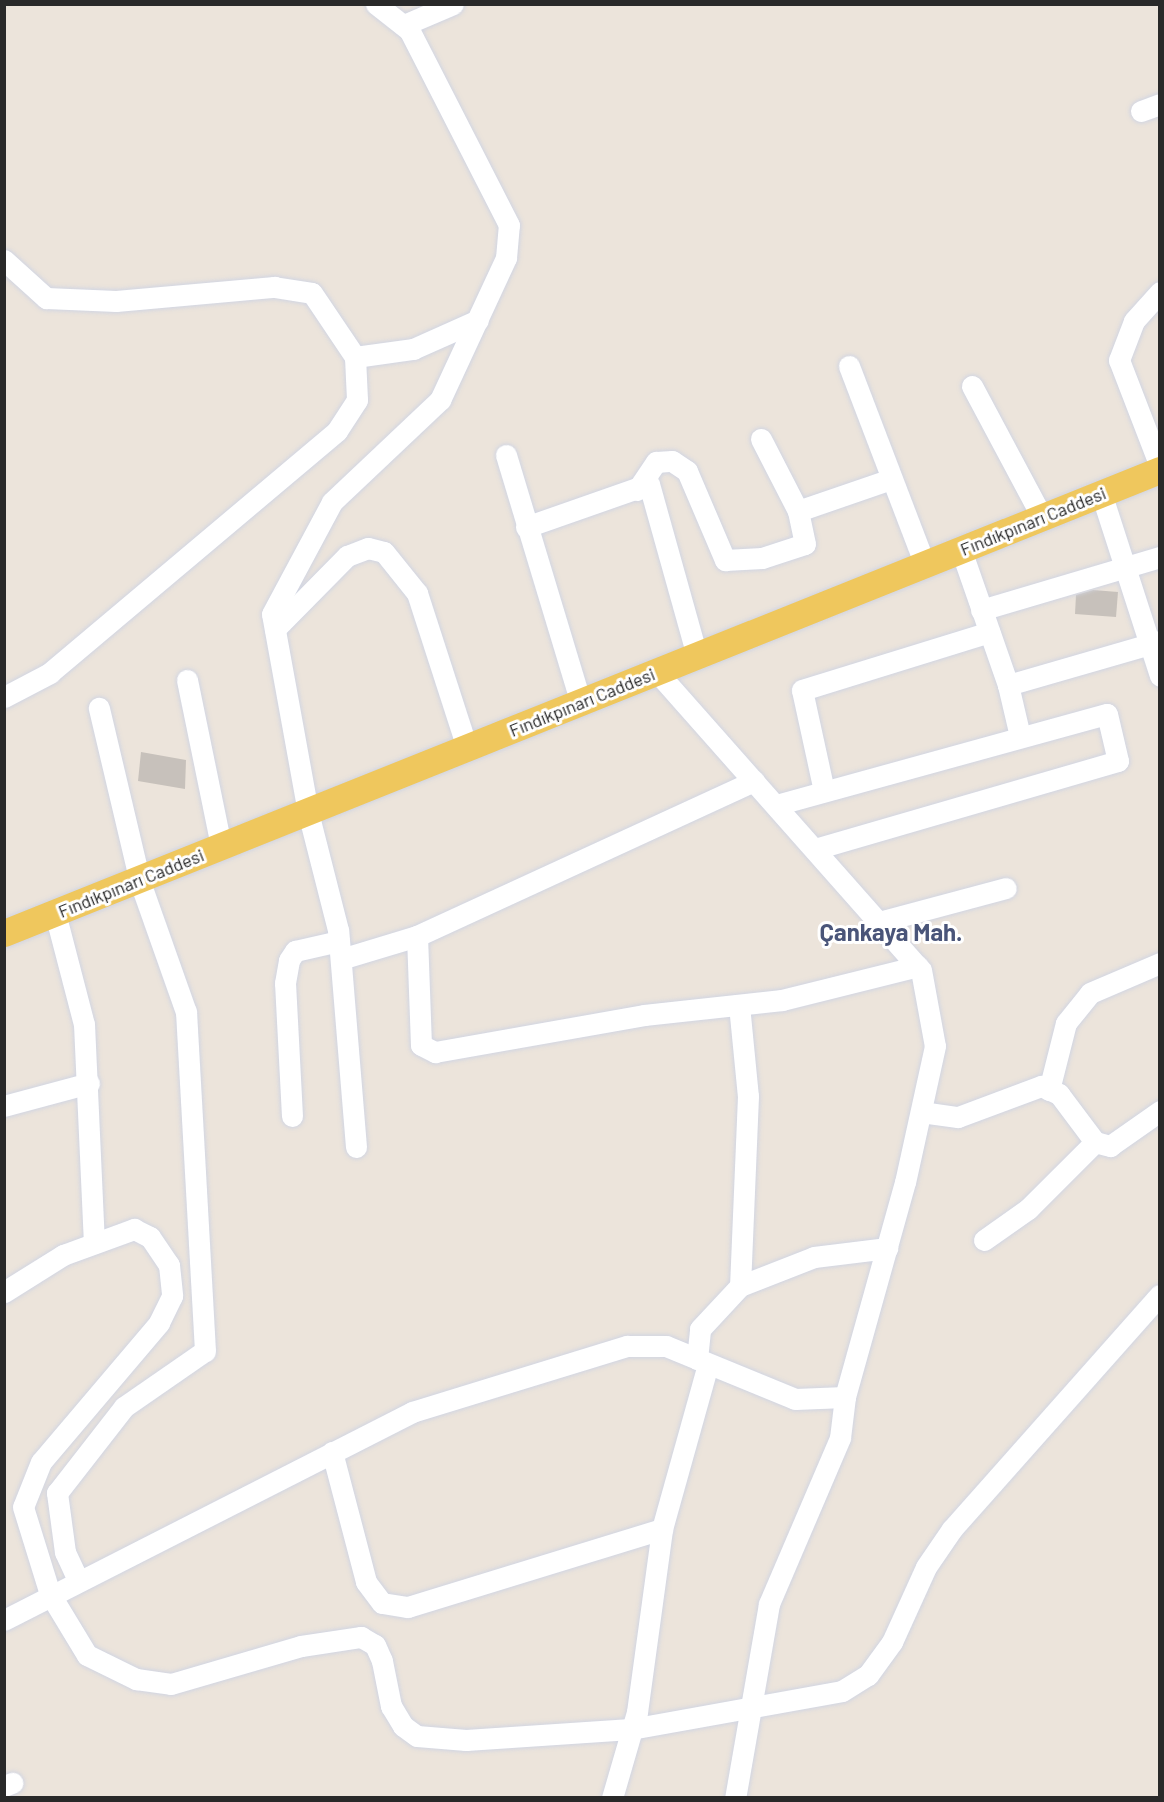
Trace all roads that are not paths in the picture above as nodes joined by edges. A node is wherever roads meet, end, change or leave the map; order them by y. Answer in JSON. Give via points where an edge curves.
{"nodes":[{"id":1,"x":376,"y":4,"type":"edge"},
{"id":2,"x":453,"y":4,"type":"edge"},
{"id":3,"x":404,"y":26,"type":"junction"},
{"id":4,"x":4,"y":260,"type":"edge"},
{"id":5,"x":1160,"y":292,"type":"edge"},
{"id":6,"x":478,"y":320,"type":"junction"},
{"id":7,"x":355,"y":357,"type":"junction"},
{"id":8,"x":849,"y":366,"type":"dead end"},
{"id":9,"x":972,"y":386,"type":"dead end"},
{"id":10,"x":760,"y":439,"type":"dead end"},
{"id":11,"x":506,"y":455,"type":"dead end"},
{"id":12,"x":1160,"y":468,"type":"edge"},
{"id":13,"x":891,"y":479,"type":"junction"},
{"id":14,"x":637,"y":490,"type":"junction"},
{"id":15,"x":1101,"y":493,"type":"junction"},
{"id":16,"x":798,"y":511,"type":"junction"},
{"id":17,"x":1042,"y":517,"type":"junction"},
{"id":18,"x":526,"y":527,"type":"junction"},
{"id":19,"x":961,"y":550,"type":"junction"},
{"id":20,"x":1160,"y":557,"type":"edge"},
{"id":21,"x":925,"y":564,"type":"junction"},
{"id":22,"x":1126,"y":567,"type":"junction"},
{"id":23,"x":981,"y":610,"type":"junction"},
{"id":24,"x":274,"y":629,"type":"junction"},
{"id":25,"x":989,"y":632,"type":"junction"},
{"id":26,"x":1155,"y":642,"type":"edge"},
{"id":27,"x":697,"y":656,"type":"junction"},
{"id":28,"x":657,"y":672,"type":"junction"},
{"id":29,"x":1160,"y":676,"type":"edge"},
{"id":30,"x":187,"y":680,"type":"dead end"},
{"id":31,"x":1008,"y":685,"type":"junction"},
{"id":32,"x":4,"y":697,"type":"edge"},
{"id":33,"x":580,"y":704,"type":"junction"},
{"id":34,"x":99,"y":708,"type":"dead end"},
{"id":35,"x":1020,"y":736,"type":"junction"},
{"id":36,"x":467,"y":748,"type":"junction"},
{"id":37,"x":754,"y":781,"type":"junction"},
{"id":38,"x":825,"y":791,"type":"junction"},
{"id":39,"x":776,"y":805,"type":"junction"},
{"id":40,"x":308,"y":812,"type":"junction"},
{"id":41,"x":221,"y":846,"type":"junction"},
{"id":42,"x":816,"y":849,"type":"junction"},
{"id":43,"x":140,"y":882,"type":"junction"},
{"id":44,"x":1006,"y":888,"type":"dead end"},
{"id":45,"x":55,"y":913,"type":"junction"},
{"id":46,"x":883,"y":921,"type":"junction"},
{"id":47,"x":4,"y":933,"type":"edge"},
{"id":48,"x":417,"y":936,"type":"junction"},
{"id":49,"x":340,"y":950,"type":"junction"},
{"id":50,"x":1160,"y":963,"type":"edge"},
{"id":51,"x":918,"y":966,"type":"junction"},
{"id":52,"x":739,"y":1005,"type":"junction"},
{"id":53,"x":89,"y":1083,"type":"junction"},
{"id":54,"x":1050,"y":1090,"type":"junction"},
{"id":55,"x":4,"y":1106,"type":"edge"},
{"id":56,"x":1160,"y":1111,"type":"edge"},
{"id":57,"x":921,"y":1112,"type":"junction"},
{"id":58,"x":292,"y":1116,"type":"dead end"},
{"id":59,"x":1095,"y":1142,"type":"junction"},
{"id":60,"x":356,"y":1147,"type":"dead end"},
{"id":61,"x":984,"y":1240,"type":"dead end"},
{"id":62,"x":94,"y":1242,"type":"junction"},
{"id":63,"x":887,"y":1248,"type":"junction"},
{"id":64,"x":740,"y":1286,"type":"junction"},
{"id":65,"x":4,"y":1292,"type":"edge"},
{"id":66,"x":1160,"y":1295,"type":"edge"},
{"id":67,"x":703,"y":1361,"type":"junction"},
{"id":68,"x":845,"y":1396,"type":"junction"},
{"id":69,"x":332,"y":1452,"type":"junction"},
{"id":70,"x":662,"y":1529,"type":"junction"},
{"id":71,"x":78,"y":1580,"type":"junction"},
{"id":72,"x":50,"y":1594,"type":"junction"},
{"id":73,"x":4,"y":1620,"type":"edge"},
{"id":74,"x":749,"y":1706,"type":"junction"},
{"id":75,"x":631,"y":1729,"type":"junction"},
{"id":76,"x":612,"y":1797,"type":"edge"},
{"id":77,"x":735,"y":1797,"type":"edge"}],
"edges":[{"from":1,"to":3,"type":"street"},
{"from":2,"to":3,"type":"street"},
{"from":3,"to":6,"type":"street","via":[[469,138],[509,225],[506,258]]},
{"from":4,"to":7,"type":"street","via":[[46,298],[116,301],[274,287],[312,293]]},
{"from":5,"to":12,"type":"street","via":[[1134,321],[1119,360]]},
{"from":6,"to":7,"type":"street","via":[[412,349]]},
{"from":6,"to":24,"type":"street","via":[[440,400],[332,502],[287,579],[272,614]]},
{"from":7,"to":32,"type":"street","via":[[357,400],[337,431],[50,674]]},
{"from":8,"to":13,"type":"street"},
{"from":9,"to":17,"type":"street"},
{"from":10,"to":16,"type":"street"},
{"from":11,"to":18,"type":"street"},
{"from":12,"to":15,"type":"main road","name":"Fındıkpınarı Caddesi"},
{"from":13,"to":16,"type":"street"},
{"from":13,"to":21,"type":"street"},
{"from":14,"to":16,"type":"street","via":[[656,462],[672,461],[687,471],[725,560],[762,558],[805,544]]},
{"from":14,"to":18,"type":"street"},
{"from":14,"to":27,"type":"street","via":[[649,484]]},
{"from":15,"to":17,"type":"main road","name":"Fındıkpınarı Caddesi"},
{"from":15,"to":22,"type":"street"},
{"from":17,"to":19,"type":"main road","name":"Fındıkpınarı Caddesi"},
{"from":18,"to":33,"type":"street"},
{"from":19,"to":21,"type":"main road","name":"Fındıkpınarı Caddesi"},
{"from":19,"to":23,"type":"street"},
{"from":20,"to":22,"type":"street"},
{"from":21,"to":27,"type":"main road","name":"Fındıkpınarı Caddesi"},
{"from":22,"to":23,"type":"street"},
{"from":22,"to":26,"type":"street"},
{"from":23,"to":25,"type":"street"},
{"from":24,"to":36,"type":"street","via":[[347,555],[368,548],[384,552],[417,593]]},
{"from":24,"to":40,"type":"street"},
{"from":25,"to":31,"type":"street"},
{"from":25,"to":38,"type":"street","via":[[802,690]]},
{"from":26,"to":29,"type":"street"},
{"from":26,"to":31,"type":"street"},
{"from":27,"to":28,"type":"main road","name":"Fındıkpınarı Caddesi"},
{"from":28,"to":33,"type":"main road","name":"Fındıkpınarı Caddesi"},
{"from":28,"to":37,"type":"street"},
{"from":30,"to":41,"type":"street"},
{"from":31,"to":35,"type":"street"},
{"from":33,"to":36,"type":"main road","name":"Fındıkpınarı Caddesi"},
{"from":34,"to":43,"type":"street"},
{"from":35,"to":38,"type":"street"},
{"from":35,"to":42,"type":"street","via":[[1107,714],[1118,761]]},
{"from":36,"to":40,"type":"main road","name":"Fındıkpınarı Caddesi"},
{"from":37,"to":39,"type":"street"},
{"from":37,"to":48,"type":"street"},
{"from":38,"to":39,"type":"street"},
{"from":39,"to":42,"type":"street"},
{"from":40,"to":41,"type":"main road","name":"Fındıkpınarı Caddesi"},
{"from":40,"to":49,"type":"street"},
{"from":41,"to":43,"type":"main road","name":"Fındıkpınarı Caddesi"},
{"from":42,"to":46,"type":"street"},
{"from":43,"to":45,"type":"main road","name":"Fındıkpınarı Caddesi"},
{"from":43,"to":71,"type":"street","via":[[186,1012],[206,1351],[124,1407],[57,1493],[65,1552]]},
{"from":44,"to":46,"type":"street"},
{"from":45,"to":47,"type":"main road","name":"Fındıkpınarı Caddesi"},
{"from":45,"to":53,"type":"street","via":[[84,1024]]},
{"from":46,"to":51,"type":"street"},
{"from":48,"to":49,"type":"street"},
{"from":48,"to":52,"type":"street","via":[[426,1050]]},
{"from":49,"to":58,"type":"street","via":[[295,951],[289,960],[285,983]]},
{"from":49,"to":60,"type":"street"},
{"from":50,"to":54,"type":"street","via":[[1090,993],[1066,1023]]},
{"from":51,"to":52,"type":"street","via":[[782,1000]]},
{"from":51,"to":57,"type":"street","via":[[935,1046]]},
{"from":52,"to":64,"type":"street","via":[[748,1096]]},
{"from":53,"to":55,"type":"street"},
{"from":53,"to":62,"type":"street"},
{"from":54,"to":57,"type":"street","via":[[1041,1086],[1012,1094],[958,1117]]},
{"from":54,"to":59,"type":"street","via":[[1059,1094],[1079,1128]]},
{"from":56,"to":59,"type":"street","via":[[1110,1146]]},
{"from":57,"to":63,"type":"street"},
{"from":59,"to":61,"type":"street","via":[[1028,1209]]},
{"from":62,"to":65,"type":"street"},
{"from":62,"to":72,"type":"street","via":[[134,1229],[150,1237],[170,1265],[172,1296],[159,1323],[38,1471],[23,1507]]},
{"from":63,"to":64,"type":"street","via":[[814,1257]]},
{"from":63,"to":68,"type":"street"},
{"from":64,"to":67,"type":"street","via":[[700,1329]]},
{"from":66,"to":74,"type":"street","via":[[952,1529],[926,1566],[892,1642],[868,1676],[842,1691]]},
{"from":67,"to":68,"type":"street","via":[[795,1399]]},
{"from":67,"to":69,"type":"street","via":[[666,1346],[627,1346],[412,1412]]},
{"from":67,"to":70,"type":"street"},
{"from":68,"to":74,"type":"street","via":[[840,1438],[769,1604]]},
{"from":69,"to":70,"type":"street","via":[[366,1582],[382,1603],[408,1607]]},
{"from":69,"to":71,"type":"street"},
{"from":70,"to":75,"type":"street"},
{"from":71,"to":72,"type":"street"},
{"from":72,"to":73,"type":"street"},
{"from":72,"to":75,"type":"street","via":[[87,1655],[136,1679],[193,1682],[351,1636],[375,1645],[391,1706],[417,1737],[466,1740]]},
{"from":74,"to":75,"type":"street"},
{"from":74,"to":77,"type":"street"},
{"from":75,"to":76,"type":"street"}]}
